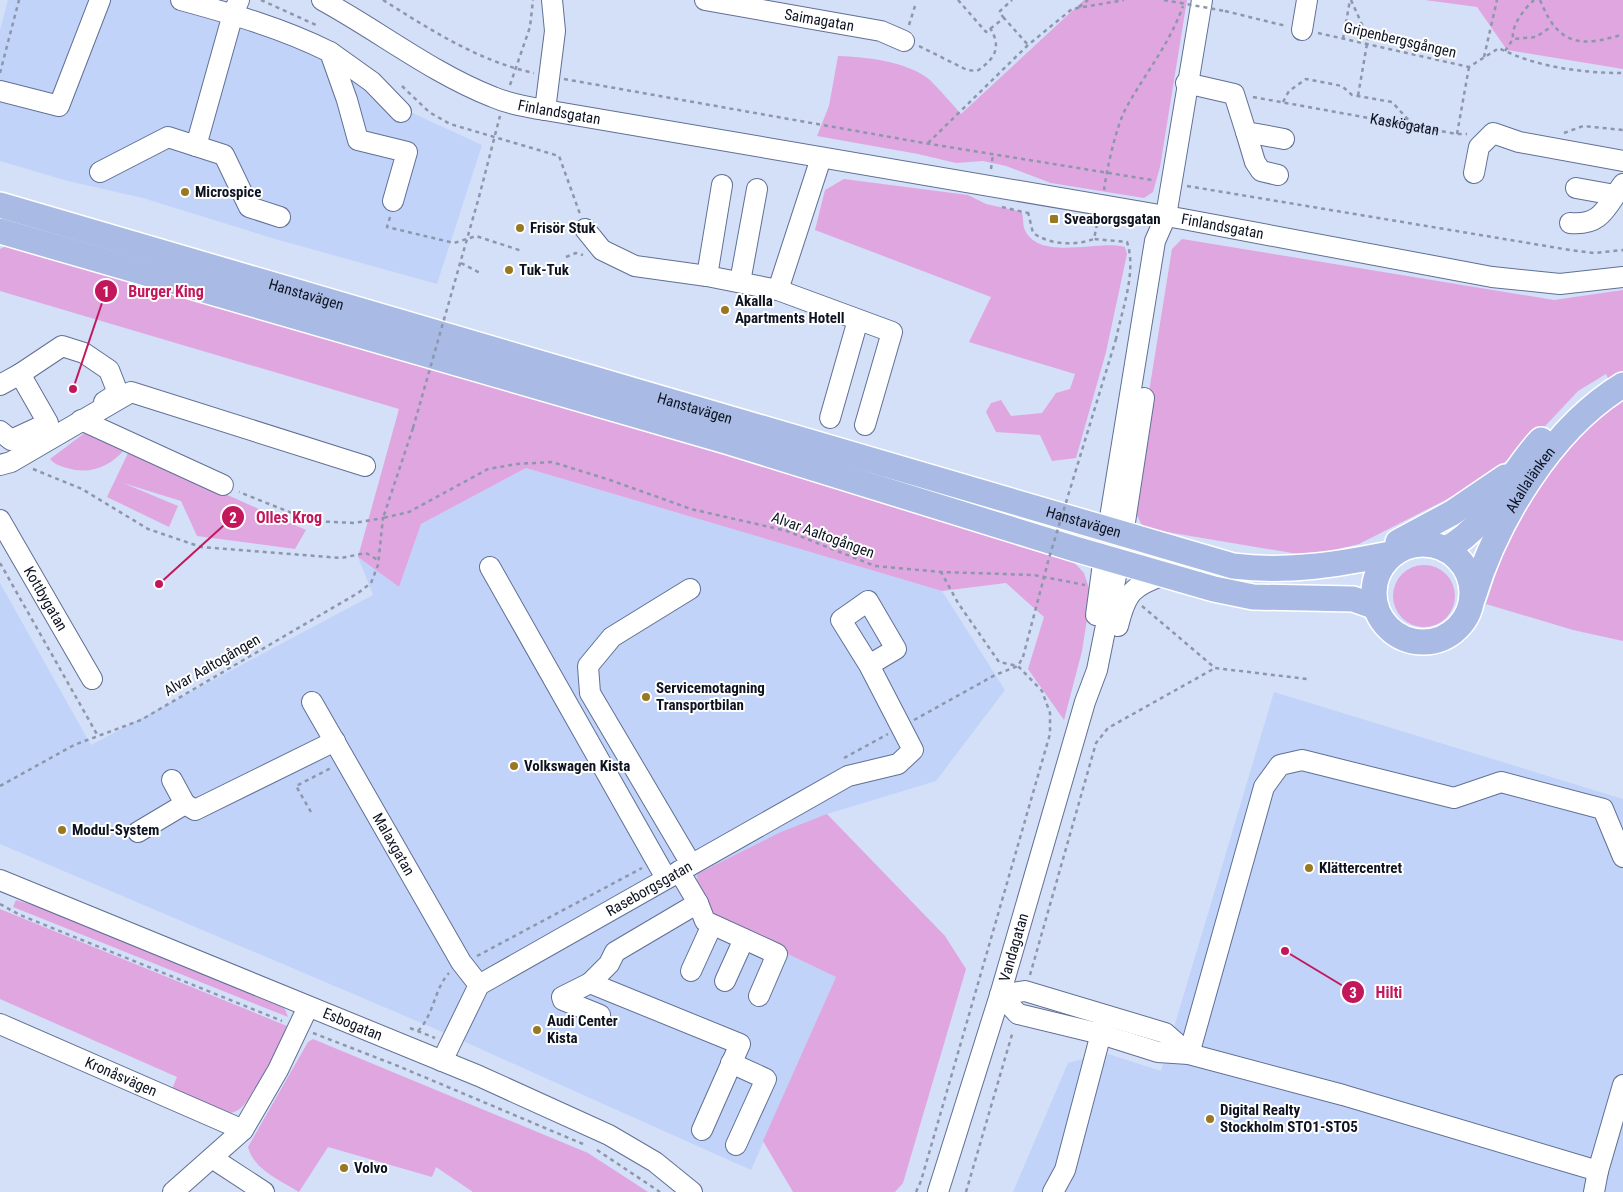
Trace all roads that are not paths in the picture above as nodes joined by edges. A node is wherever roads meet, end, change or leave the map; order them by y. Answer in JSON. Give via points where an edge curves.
{"nodes":[{"id":1,"x":100,"y":0,"type":"edge"},
{"id":2,"x":181,"y":0,"type":"edge"},
{"id":3,"x":322,"y":0,"type":"edge"},
{"id":4,"x":552,"y":0,"type":"edge"},
{"id":5,"x":704,"y":0,"type":"edge"},
{"id":6,"x":1202,"y":0,"type":"edge"},
{"id":7,"x":1307,"y":0,"type":"edge"},
{"id":8,"x":236,"y":7,"type":"edge"},
{"id":9,"x":1302,"y":30,"type":"road end"},
{"id":10,"x":904,"y":41,"type":"road end"},
{"id":11,"x":330,"y":52,"type":"junction"},
{"id":12,"x":1186,"y":82,"type":"junction"},
{"id":13,"x":0,"y":92,"type":"edge"},
{"id":14,"x":545,"y":110,"type":"junction"},
{"id":15,"x":401,"y":112,"type":"dead end"},
{"id":16,"x":1246,"y":132,"type":"junction"},
{"id":17,"x":1284,"y":139,"type":"dead end"},
{"id":18,"x":196,"y":146,"type":"junction"},
{"id":19,"x":821,"y":158,"type":"junction"},
{"id":20,"x":1623,"y":161,"type":"edge"},
{"id":21,"x":100,"y":172,"type":"dead end"},
{"id":22,"x":1474,"y":173,"type":"dead end"},
{"id":23,"x":1278,"y":175,"type":"dead end"},
{"id":24,"x":722,"y":185,"type":"dead end"},
{"id":25,"x":1576,"y":188,"type":"dead end"},
{"id":26,"x":756,"y":189,"type":"dead end"},
{"id":27,"x":1619,"y":189,"type":"edge"},
{"id":28,"x":394,"y":201,"type":"road end"},
{"id":29,"x":0,"y":205,"type":"edge"},
{"id":30,"x":1166,"y":216,"type":"junction"},
{"id":31,"x":280,"y":217,"type":"dead end"},
{"id":32,"x":1570,"y":223,"type":"dead end"},
{"id":33,"x":585,"y":229,"type":"road end"},
{"id":34,"x":0,"y":231,"type":"edge"},
{"id":35,"x":706,"y":276,"type":"junction"},
{"id":36,"x":1623,"y":277,"type":"edge"},
{"id":37,"x":740,"y":282,"type":"junction"},
{"id":38,"x":778,"y":290,"type":"junction"},
{"id":39,"x":858,"y":320,"type":"junction"},
{"id":40,"x":1623,"y":370,"type":"edge"},
{"id":41,"x":20,"y":374,"type":"junction"},
{"id":42,"x":0,"y":385,"type":"edge"},
{"id":43,"x":1623,"y":385,"type":"edge"},
{"id":44,"x":830,"y":418,"type":"dead end"},
{"id":45,"x":81,"y":420,"type":"junction"},
{"id":46,"x":48,"y":423,"type":"junction"},
{"id":47,"x":865,"y":425,"type":"dead end"},
{"id":48,"x":0,"y":431,"type":"edge"},
{"id":49,"x":6,"y":463,"type":"edge"},
{"id":50,"x":365,"y":466,"type":"dead end"},
{"id":51,"x":1516,"y":470,"type":"junction"},
{"id":52,"x":223,"y":485,"type":"road end"},
{"id":53,"x":0,"y":520,"type":"edge"},
{"id":54,"x":1116,"y":533,"type":"junction"},
{"id":55,"x":1446,"y":549,"type":"junction"},
{"id":56,"x":1395,"y":553,"type":"junction"},
{"id":57,"x":1111,"y":559,"type":"junction"},
{"id":58,"x":1362,"y":559,"type":"junction"},
{"id":59,"x":490,"y":567,"type":"dead end"},
{"id":60,"x":1164,"y":575,"type":"junction"},
{"id":61,"x":690,"y":589,"type":"dead end"},
{"id":62,"x":1472,"y":600,"type":"junction"},
{"id":63,"x":1376,"y":607,"type":"junction"},
{"id":64,"x":869,"y":665,"type":"dead end"},
{"id":65,"x":1097,"y":670,"type":"junction"},
{"id":66,"x":92,"y":679,"type":"dead end"},
{"id":67,"x":312,"y":702,"type":"dead end"},
{"id":68,"x":1085,"y":702,"type":"junction"},
{"id":69,"x":335,"y":741,"type":"junction"},
{"id":70,"x":172,"y":780,"type":"dead end"},
{"id":71,"x":185,"y":804,"type":"junction"},
{"id":72,"x":138,"y":832,"type":"dead end"},
{"id":73,"x":1623,"y":857,"type":"edge"},
{"id":74,"x":679,"y":871,"type":"junction"},
{"id":75,"x":0,"y":880,"type":"edge"},
{"id":76,"x":698,"y":903,"type":"junction"},
{"id":77,"x":712,"y":925,"type":"junction"},
{"id":78,"x":744,"y":939,"type":"junction"},
{"id":79,"x":691,"y":971,"type":"dead end"},
{"id":80,"x":725,"y":981,"type":"dead end"},
{"id":81,"x":590,"y":983,"type":"junction"},
{"id":82,"x":479,"y":985,"type":"junction"},
{"id":83,"x":1000,"y":995,"type":"junction"},
{"id":84,"x":759,"y":996,"type":"dead end"},
{"id":85,"x":308,"y":1006,"type":"junction"},
{"id":86,"x":600,"y":1015,"type":"dead end"},
{"id":87,"x":0,"y":1024,"type":"edge"},
{"id":88,"x":1103,"y":1025,"type":"junction"},
{"id":89,"x":1189,"y":1054,"type":"junction"},
{"id":90,"x":442,"y":1061,"type":"junction"},
{"id":91,"x":731,"y":1063,"type":"junction"},
{"id":92,"x":1623,"y":1085,"type":"edge"},
{"id":93,"x":243,"y":1130,"type":"junction"},
{"id":94,"x":702,"y":1130,"type":"dead end"},
{"id":95,"x":736,"y":1145,"type":"dead end"},
{"id":96,"x":212,"y":1158,"type":"junction"},
{"id":97,"x":1598,"y":1171,"type":"junction"},
{"id":98,"x":173,"y":1192,"type":"edge"},
{"id":99,"x":264,"y":1192,"type":"edge"},
{"id":100,"x":692,"y":1192,"type":"edge"},
{"id":101,"x":938,"y":1192,"type":"edge"},
{"id":102,"x":1053,"y":1192,"type":"edge"},
{"id":103,"x":1594,"y":1192,"type":"edge"}],
"edges":[{"from":1,"to":13,"type":"street","via":[[59,106]]},
{"from":2,"to":8,"type":"street"},
{"from":3,"to":14,"type":"street","name":"Finlandsgatan","via":[[478,91],[511,103]]},
{"from":4,"to":14,"type":"street","via":[[555,31]]},
{"from":5,"to":10,"type":"street","name":"Saimagatan","via":[[881,31]]},
{"from":6,"to":12,"type":"street"},
{"from":7,"to":9,"type":"street"},
{"from":8,"to":11,"type":"street"},
{"from":8,"to":18,"type":"street"},
{"from":11,"to":15,"type":"street","via":[[372,82]]},
{"from":11,"to":28,"type":"street","via":[[358,140],[407,152]]},
{"from":12,"to":16,"type":"street","via":[[1234,94]]},
{"from":12,"to":30,"type":"street"},
{"from":14,"to":19,"type":"street","name":"Finlandsgatan"},
{"from":16,"to":17,"type":"street"},
{"from":16,"to":23,"type":"street","via":[[1261,171]]},
{"from":18,"to":21,"type":"street","via":[[168,137]]},
{"from":18,"to":31,"type":"street","via":[[224,155],[249,207]]},
{"from":19,"to":30,"type":"street","name":"Finlandsgatan"},
{"from":19,"to":38,"type":"street"},
{"from":20,"to":22,"type":"street","via":[[1519,142],[1493,133],[1479,147]]},
{"from":24,"to":35,"type":"street"},
{"from":25,"to":27,"type":"street"},
{"from":26,"to":37,"type":"street"},
{"from":27,"to":32,"type":"street","via":[[1597,220],[1585,224]]},
{"from":29,"to":54,"type":"main road","name":"Hanstavägen"},
{"from":30,"to":36,"type":"street","name":"Finlandsgatan","via":[[1492,277],[1560,284]]},
{"from":30,"to":54,"type":"street","via":[[1168,239]]},
{"from":33,"to":35,"type":"street","via":[[602,250],[635,266]]},
{"from":34,"to":57,"type":"main road","name":"Hanstavägen","via":[[726,441]]},
{"from":35,"to":37,"type":"street"},
{"from":37,"to":38,"type":"street"},
{"from":38,"to":39,"type":"street"},
{"from":39,"to":44,"type":"street"},
{"from":39,"to":47,"type":"street","via":[[892,332]]},
{"from":40,"to":51,"type":"main road","name":"Akallalänken","via":[[1582,399]]},
{"from":41,"to":42,"type":"street"},
{"from":41,"to":46,"type":"street"},
{"from":41,"to":46,"type":"street","via":[[62,346],[84,353],[109,370],[118,392],[100,404]]},
{"from":43,"to":62,"type":"main road","name":"Akallalänken","via":[[1600,399],[1549,452],[1511,510],[1481,571]]},
{"from":45,"to":49,"type":"street"},
{"from":45,"to":50,"type":"street","via":[[131,392]]},
{"from":45,"to":52,"type":"street"},
{"from":46,"to":48,"type":"street","via":[[11,440]]},
{"from":51,"to":55,"type":"main road","name":"Akallalänken","via":[[1488,512],[1464,538]]},
{"from":51,"to":58,"type":"main road","via":[[1452,513]]},
{"from":53,"to":66,"type":"street","name":"Kottbygatan"},
{"from":54,"to":57,"type":"main road"},
{"from":54,"to":58,"type":"main road","name":"Hanstavägen","via":[[1233,566],[1263,570],[1297,570]]},
{"from":55,"to":56,"type":"main road","via":[[1420,544],[1407,546]]},
{"from":55,"to":62,"type":"main road","via":[[1467,570]]},
{"from":56,"to":58,"type":"main road","name":"Hanstavägen"},
{"from":56,"to":63,"type":"main road","via":[[1384,563],[1377,577]]},
{"from":57,"to":60,"type":"main road","name":"Hanstavägen"},
{"from":57,"to":65,"type":"street","name":"Vandagatan"},
{"from":57,"to":68,"type":"street","name":"Vandagatan","via":[[1100,588]]},
{"from":59,"to":74,"type":"street"},
{"from":60,"to":63,"type":"main road","name":"Hanstavägen","via":[[1253,597],[1353,600]]},
{"from":60,"to":65,"type":"street","name":"Vandagatan","via":[[1128,594],[1111,650]]},
{"from":61,"to":74,"type":"street","via":[[612,637],[588,666],[590,693]]},
{"from":62,"to":63,"type":"main road","via":[[1469,613],[1459,627],[1445,638],[1431,642],[1417,642],[1391,631]]},
{"from":64,"to":74,"type":"street","name":"Raseborgsgatan","via":[[913,750],[898,764],[848,776]]},
{"from":65,"to":68,"type":"street","name":"Vandagatan"},
{"from":67,"to":69,"type":"street","name":"Malaxgatan"},
{"from":68,"to":83,"type":"street","name":"Vandagatan"},
{"from":69,"to":71,"type":"street","via":[[195,810]]},
{"from":69,"to":82,"type":"street","name":"Malaxgatan","via":[[461,962]]},
{"from":70,"to":71,"type":"street"},
{"from":71,"to":72,"type":"street"},
{"from":73,"to":89,"type":"street","via":[[1603,809],[1501,782],[1454,798],[1302,760],[1280,765],[1264,787]]},
{"from":74,"to":76,"type":"street"},
{"from":74,"to":82,"type":"street","name":"Raseborgsgatan"},
{"from":75,"to":85,"type":"street","name":"Esbogatan"},
{"from":76,"to":77,"type":"street","via":[[705,921]]},
{"from":76,"to":81,"type":"street","via":[[615,952],[609,964]]},
{"from":77,"to":78,"type":"street"},
{"from":77,"to":79,"type":"street"},
{"from":78,"to":80,"type":"street"},
{"from":78,"to":84,"type":"street","via":[[777,954]]},
{"from":81,"to":86,"type":"street","via":[[562,997]]},
{"from":81,"to":91,"type":"street","via":[[740,1044]]},
{"from":82,"to":90,"type":"street"},
{"from":83,"to":88,"type":"street","via":[[1025,991]]},
{"from":83,"to":88,"type":"street","via":[[1018,1014]]},
{"from":83,"to":101,"type":"street","name":"Vandagatan"},
{"from":85,"to":90,"type":"street","name":"Esbogatan"},
{"from":85,"to":93,"type":"street","via":[[278,1070]]},
{"from":87,"to":93,"type":"street","name":"Kronåsvägen"},
{"from":88,"to":89,"type":"street","via":[[1158,1052]]},
{"from":88,"to":102,"type":"street","via":[[1065,1170]]},
{"from":89,"to":97,"type":"street"},
{"from":90,"to":100,"type":"street","name":"Esbogatan","via":[[609,1135],[655,1162]]},
{"from":91,"to":94,"type":"street"},
{"from":91,"to":95,"type":"street","via":[[766,1079]]},
{"from":92,"to":97,"type":"street"},
{"from":93,"to":96,"type":"street"},
{"from":96,"to":98,"type":"street"},
{"from":96,"to":99,"type":"street"},
{"from":97,"to":103,"type":"street"}]}
